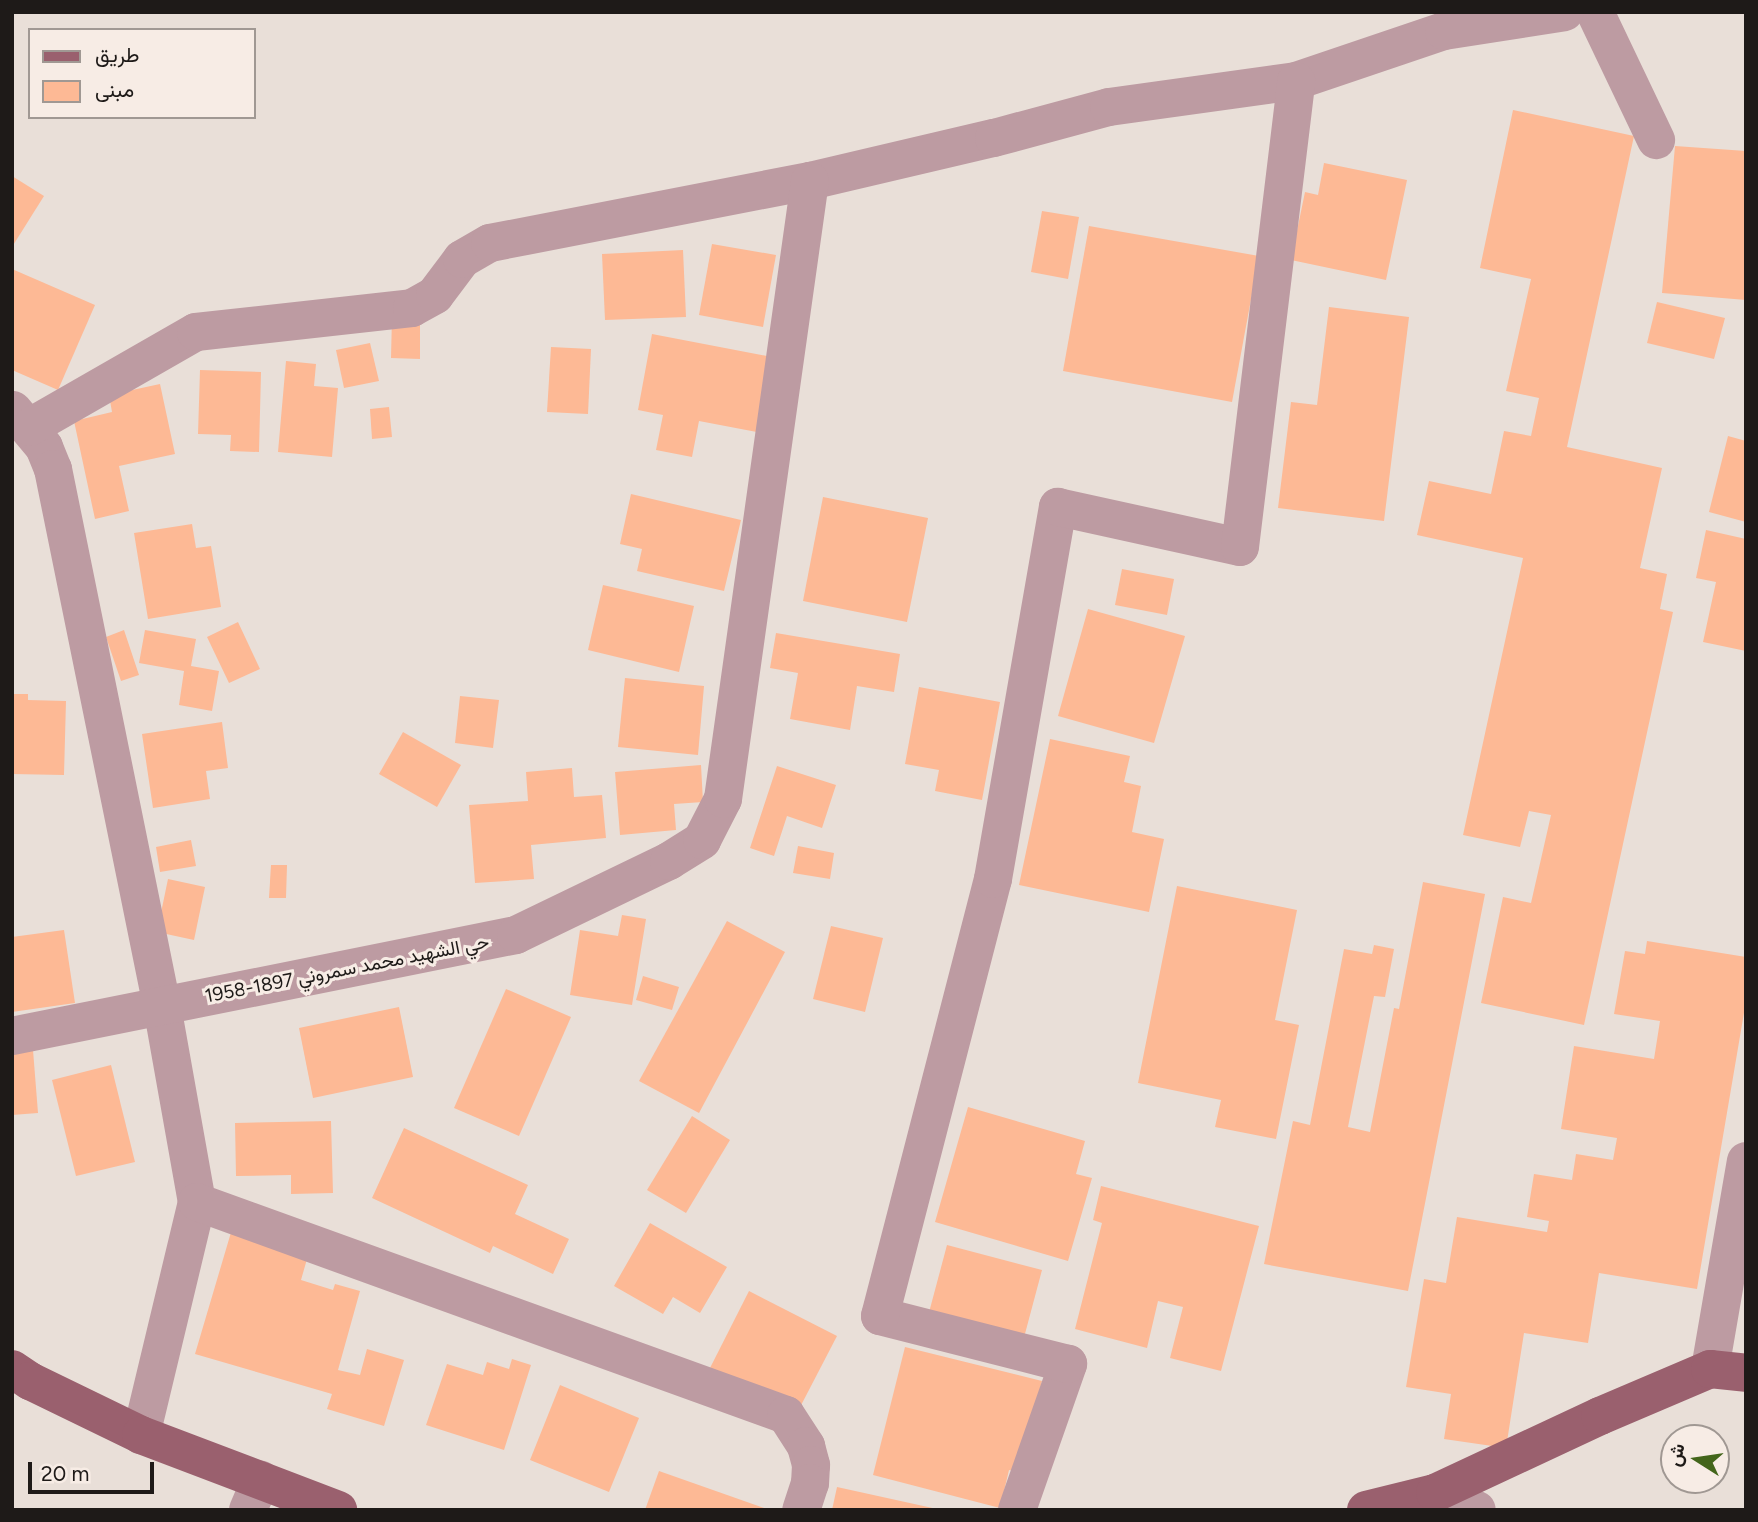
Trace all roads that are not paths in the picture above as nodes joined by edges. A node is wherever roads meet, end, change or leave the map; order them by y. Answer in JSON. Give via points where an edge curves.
{"nodes":[{"id":1,"x":1565,"y":12,"type":"edge"},
{"id":2,"x":1595,"y":12,"type":"edge"},
{"id":3,"x":1296,"y":81,"type":"junction"},
{"id":4,"x":1656,"y":140,"type":"dead end"},
{"id":5,"x":810,"y":181,"type":"junction"},
{"id":6,"x":21,"y":418,"type":"edge"},
{"id":7,"x":162,"y":1006,"type":"junction"},
{"id":8,"x":12,"y":1036,"type":"edge"},
{"id":9,"x":1746,"y":1161,"type":"edge"},
{"id":10,"x":197,"y":1202,"type":"junction"},
{"id":11,"x":12,"y":1369,"type":"edge"},
{"id":12,"x":1728,"y":1371,"type":"edge"},
{"id":13,"x":141,"y":1435,"type":"junction"},
{"id":14,"x":1435,"y":1493,"type":"junction"},
{"id":15,"x":254,"y":1495,"type":"edge"},
{"id":16,"x":338,"y":1510,"type":"edge"},
{"id":17,"x":801,"y":1510,"type":"edge"},
{"id":18,"x":1017,"y":1510,"type":"edge"},
{"id":19,"x":1366,"y":1510,"type":"edge"},
{"id":20,"x":1477,"y":1510,"type":"edge"}],
"edges":[{"from":1,"to":3,"type":"street","via":[[1444,30]]},
{"from":2,"to":4,"type":"street"},
{"from":3,"to":5,"type":"street","via":[[1109,107]]},
{"from":3,"to":18,"type":"street","via":[[1240,547],[1058,507],[993,879],[880,1316],[1068,1364]]},
{"from":5,"to":6,"type":"street","via":[[490,243],[462,259],[435,295],[412,308],[196,332]]},
{"from":5,"to":7,"type":"street","name":"حي الشهيد محمد سمروني 1897-1958","via":[[723,799],[702,839],[669,861],[516,935]]},
{"from":6,"to":7,"type":"street","via":[[44,447],[53,469]]},
{"from":7,"to":8,"type":"street","name":"حي الشهيد محمد سمروني 1897-1958"},
{"from":7,"to":10,"type":"street"},
{"from":9,"to":12,"type":"street"},
{"from":10,"to":13,"type":"street"},
{"from":10,"to":17,"type":"street","via":[[786,1415],[802,1437],[811,1465]]},
{"from":11,"to":13,"type":"main road"},
{"from":12,"to":14,"type":"main road","via":[[1600,1416]]},
{"from":13,"to":15,"type":"main road"},
{"from":14,"to":19,"type":"main road"},
{"from":14,"to":20,"type":"street"},
{"from":15,"to":16,"type":"main road"}]}
